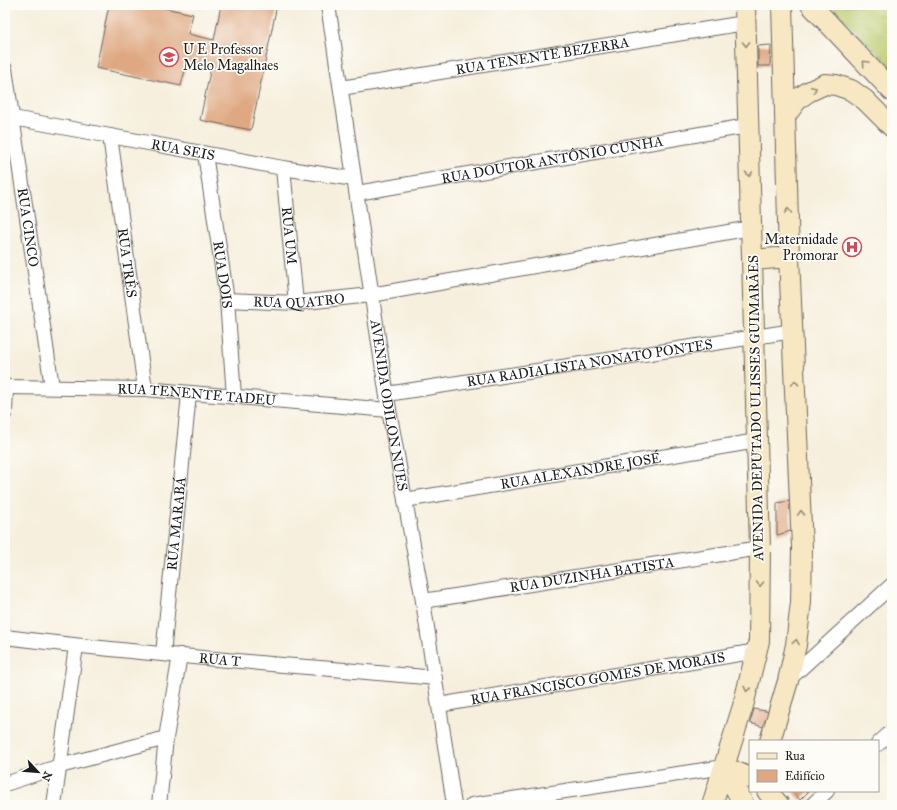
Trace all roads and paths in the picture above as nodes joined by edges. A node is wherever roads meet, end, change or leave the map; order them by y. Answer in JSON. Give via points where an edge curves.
{"nodes":[{"id":1,"x":328,"y":5,"type":"edge"},
{"id":2,"x":782,"y":5,"type":"edge"},
{"id":3,"x":811,"y":5,"type":"edge"},
{"id":4,"x":745,"y":14,"type":"edge"},
{"id":5,"x":5,"y":68,"type":"edge"},
{"id":6,"x":341,"y":88,"type":"junction"},
{"id":7,"x":892,"y":91,"type":"edge"},
{"id":8,"x":786,"y":115,"type":"junction"},
{"id":9,"x":13,"y":118,"type":"junction"},
{"id":10,"x":748,"y":126,"type":"junction"},
{"id":11,"x":892,"y":127,"type":"edge"},
{"id":12,"x":110,"y":136,"type":"junction"},
{"id":13,"x":205,"y":154,"type":"junction"},
{"id":14,"x":283,"y":168,"type":"junction"},
{"id":15,"x":354,"y":179,"type":"junction"},
{"id":16,"x":357,"y":193,"type":"junction"},
{"id":17,"x":751,"y":228,"type":"junction"},
{"id":18,"x":789,"y":257,"type":"junction"},
{"id":19,"x":752,"y":260,"type":"junction"},
{"id":20,"x":371,"y":295,"type":"junction"},
{"id":21,"x":227,"y":300,"type":"junction"},
{"id":22,"x":296,"y":303,"type":"junction"},
{"id":23,"x":793,"y":332,"type":"junction"},
{"id":24,"x":754,"y":336,"type":"junction"},
{"id":25,"x":6,"y":387,"type":"edge"},
{"id":26,"x":52,"y":387,"type":"junction"},
{"id":27,"x":145,"y":389,"type":"junction"},
{"id":28,"x":189,"y":394,"type":"junction"},
{"id":29,"x":387,"y":394,"type":"junction"},
{"id":30,"x":234,"y":396,"type":"junction"},
{"id":31,"x":389,"y":410,"type":"junction"},
{"id":32,"x":5,"y":413,"type":"edge"},
{"id":33,"x":757,"y":441,"type":"junction"},
{"id":34,"x":405,"y":500,"type":"junction"},
{"id":35,"x":760,"y":548,"type":"junction"},
{"id":36,"x":892,"y":585,"type":"edge"},
{"id":37,"x":423,"y":602,"type":"junction"},
{"id":38,"x":5,"y":637,"type":"edge"},
{"id":39,"x":76,"y":646,"type":"junction"},
{"id":40,"x":757,"y":651,"type":"junction"},
{"id":41,"x":163,"y":654,"type":"junction"},
{"id":42,"x":180,"y":655,"type":"junction"},
{"id":43,"x":435,"y":678,"type":"junction"},
{"id":44,"x":788,"y":681,"type":"junction"},
{"id":45,"x":439,"y":705,"type":"junction"},
{"id":46,"x":892,"y":731,"type":"edge"},
{"id":47,"x":166,"y":738,"type":"junction"},
{"id":48,"x":770,"y":740,"type":"edge"},
{"id":49,"x":879,"y":743,"type":"edge"},
{"id":50,"x":60,"y":766,"type":"junction"},
{"id":51,"x":724,"y":767,"type":"junction"},
{"id":52,"x":749,"y":778,"type":"edge"},
{"id":53,"x":5,"y":784,"type":"edge"},
{"id":54,"x":756,"y":792,"type":"edge"},
{"id":55,"x":768,"y":792,"type":"edge"},
{"id":56,"x":826,"y":792,"type":"edge"},
{"id":57,"x":54,"y":805,"type":"edge"},
{"id":58,"x":159,"y":805,"type":"edge"},
{"id":59,"x":454,"y":805,"type":"edge"},
{"id":60,"x":472,"y":805,"type":"edge"},
{"id":61,"x":712,"y":805,"type":"edge"},
{"id":62,"x":744,"y":805,"type":"edge"},
{"id":63,"x":752,"y":805,"type":"edge"},
{"id":64,"x":779,"y":805,"type":"edge"},
{"id":65,"x":812,"y":805,"type":"edge"}],
"edges":[{"from":1,"to":6,"type":"street","name":"AVENIDA ODILON NUES"},
{"from":2,"to":8,"type":"street"},
{"from":7,"to":3,"type":"street","one_way":true},
{"from":4,"to":6,"type":"street","name":"RUA TENENTE BEZERRA"},
{"from":4,"to":10,"type":"street","name":"AVENIDA DEPUTADO ULISSES GUIMARÃES","one_way":true},
{"from":5,"to":9,"type":"street","name":"RUA CINCO"},
{"from":6,"to":15,"type":"street","name":"AVENIDA ODILON NUES"},
{"from":8,"to":11,"type":"street","one_way":true,"via":[[798,99],[808,92],[825,84],[836,85],[851,90],[865,100]]},
{"from":18,"to":8,"type":"street","one_way":true},
{"from":9,"to":12,"type":"street","name":"RUA SEIS"},
{"from":9,"to":26,"type":"street","name":"RUA CINCO"},
{"from":10,"to":16,"type":"street","name":"RUA DOUTOR ANTÔNIO CUNHA"},
{"from":10,"to":17,"type":"street","name":"AVENIDA DEPUTADO ULISSES GUIMARÃES","one_way":true},
{"from":12,"to":13,"type":"street","name":"RUA SEIS"},
{"from":12,"to":27,"type":"street","name":"RUA TRÊS"},
{"from":13,"to":14,"type":"street","name":"RUA SEIS"},
{"from":13,"to":21,"type":"street","name":"RUA DOIS"},
{"from":14,"to":15,"type":"street","name":"RUA SEIS"},
{"from":14,"to":22,"type":"street","name":"RUA UM"},
{"from":15,"to":16,"type":"street","name":"AVENIDA ODILON NUES"},
{"from":16,"to":20,"type":"street","name":"AVENIDA ODILON NUES"},
{"from":17,"to":19,"type":"street","name":"AVENIDA DEPUTADO ULISSES GUIMARÃES"},
{"from":17,"to":20,"type":"street"},
{"from":18,"to":19,"type":"street"},
{"from":18,"to":23,"type":"street"},
{"from":19,"to":24,"type":"street","name":"AVENIDA DEPUTADO ULISSES GUIMARÃES"},
{"from":20,"to":22,"type":"street","name":"RUA QUATRO"},
{"from":20,"to":29,"type":"street","name":"AVENIDA ODILON NUES"},
{"from":21,"to":22,"type":"street","name":"RUA QUATRO"},
{"from":21,"to":30,"type":"street","name":"RUA DOIS"},
{"from":23,"to":24,"type":"street","name":"RUA RADIALISTA NONATO PONTES"},
{"from":44,"to":23,"type":"street","one_way":true,"via":[[796,645],[801,602],[802,547]]},
{"from":24,"to":29,"type":"street","name":"RUA RADIALISTA NONATO PONTES"},
{"from":24,"to":33,"type":"street","name":"AVENIDA DEPUTADO ULISSES GUIMARÃES"},
{"from":25,"to":26,"type":"street","name":"RUA TENENTE TADEU"},
{"from":25,"to":32,"type":"street"},
{"from":26,"to":27,"type":"street","name":"RUA TENENTE TADEU"},
{"from":27,"to":28,"type":"street","name":"RUA TENENTE TADEU"},
{"from":28,"to":30,"type":"street","name":"RUA TENENTE TADEU"},
{"from":28,"to":41,"type":"street","name":"RUA MARABÁ"},
{"from":29,"to":31,"type":"street","name":"AVENIDA ODILON NUES"},
{"from":30,"to":31,"type":"street","name":"RUA TENENTE TADEU"},
{"from":31,"to":34,"type":"street","name":"AVENIDA ODILON NUES"},
{"from":33,"to":34,"type":"street","name":"RUA ALEXANDRE JOSÉ"},
{"from":33,"to":35,"type":"street","name":"AVENIDA DEPUTADO ULISSES GUIMARÃES"},
{"from":34,"to":37,"type":"street","name":"AVENIDA ODILON NUES"},
{"from":35,"to":37,"type":"street","name":"RUA DUZINHA BATISTA"},
{"from":35,"to":40,"type":"street","name":"AVENIDA DEPUTADO ULISSES GUIMARÃES","one_way":true},
{"from":36,"to":44,"type":"street"},
{"from":37,"to":43,"type":"street","name":"AVENIDA ODILON NUES"},
{"from":38,"to":39,"type":"street","name":"RUA T"},
{"from":39,"to":41,"type":"street","name":"RUA T"},
{"from":39,"to":50,"type":"street"},
{"from":40,"to":45,"type":"street","name":"RUA FRANCISCO GOMES DE MORAIS"},
{"from":40,"to":51,"type":"street","name":"AVENIDA DEPUTADO ULISSES GUIMARÃES","one_way":true},
{"from":41,"to":42,"type":"street","name":"RUA T"},
{"from":42,"to":43,"type":"street","name":"RUA T"},
{"from":42,"to":47,"type":"street"},
{"from":43,"to":45,"type":"street","name":"AVENIDA ODILON NUES"},
{"from":44,"to":48,"type":"street"},
{"from":45,"to":59,"type":"street","name":"AVENIDA ODILON NUES"},
{"from":46,"to":49,"type":"street"},
{"from":47,"to":50,"type":"street"},
{"from":47,"to":58,"type":"street"},
{"from":50,"to":53,"type":"street"},
{"from":50,"to":57,"type":"street"},
{"from":51,"to":52,"type":"street"},
{"from":51,"to":60,"type":"street"},
{"from":51,"to":61,"type":"street","name":"AVENIDA DEPUTADO ULISSES GUIMARÃES"},
{"from":51,"to":62,"type":"street"},
{"from":54,"to":63,"type":"street"},
{"from":55,"to":64,"type":"street"},
{"from":56,"to":65,"type":"street"}]}
